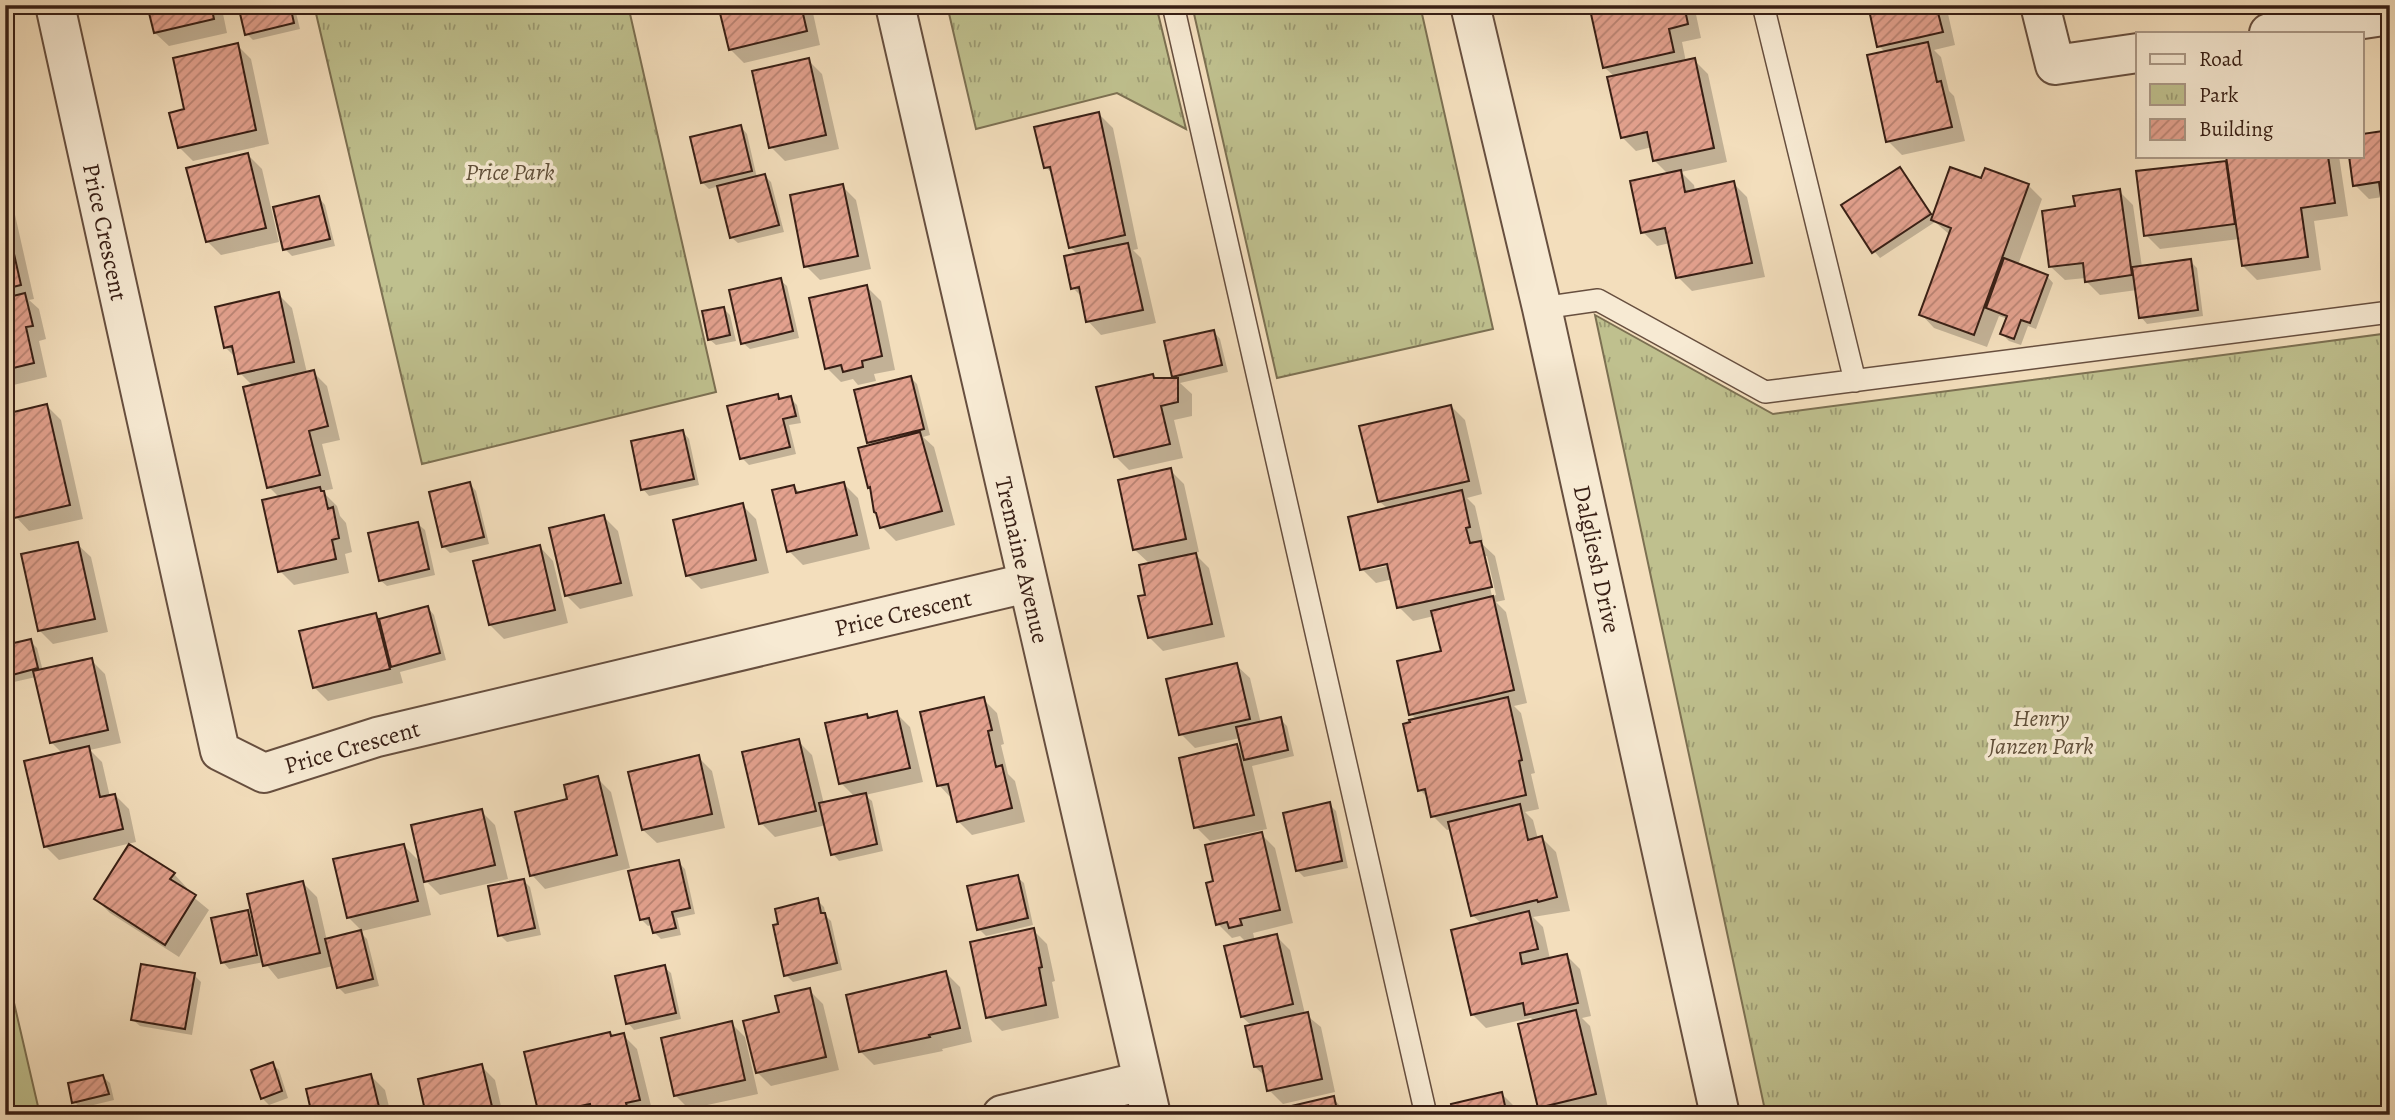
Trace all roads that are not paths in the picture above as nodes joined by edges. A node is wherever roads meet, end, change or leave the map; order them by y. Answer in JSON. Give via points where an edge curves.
{"nodes":[{"id":1,"x":55,"y":5,"type":"edge"},
{"id":2,"x":895,"y":5,"type":"edge"},
{"id":3,"x":1173,"y":5,"type":"edge"},
{"id":4,"x":1470,"y":5,"type":"edge"},
{"id":5,"x":1763,"y":5,"type":"edge"},
{"id":6,"x":2040,"y":5,"type":"edge"},
{"id":7,"x":2390,"y":15,"type":"edge"},
{"id":8,"x":2276,"y":32,"type":"edge"},
{"id":9,"x":2136,"y":53,"type":"edge"},
{"id":10,"x":1542,"y":308,"type":"junction"},
{"id":11,"x":2390,"y":312,"type":"edge"},
{"id":12,"x":1855,"y":381,"type":"junction"},
{"id":13,"x":1027,"y":583,"type":"junction"},
{"id":14,"x":1147,"y":1098,"type":"edge"},
{"id":15,"x":1002,"y":1115,"type":"edge"},
{"id":16,"x":1426,"y":1115,"type":"edge"},
{"id":17,"x":1720,"y":1115,"type":"edge"}],
"edges":[{"from":1,"to":13,"type":"street","name":"Price Crescent","via":[[220,751],[264,773],[377,737]]},
{"from":2,"to":13,"type":"street","name":"Tremaine Avenue"},
{"from":3,"to":16,"type":"lane"},
{"from":4,"to":10,"type":"street","name":"Dalgliesh Drive"},
{"from":5,"to":12,"type":"lane"},
{"from":6,"to":9,"type":"street","via":[[2055,65]]},
{"from":7,"to":8,"type":"street"},
{"from":10,"to":12,"type":"lane","via":[[1598,300],[1765,392]]},
{"from":10,"to":17,"type":"street","name":"Dalgliesh Drive"},
{"from":11,"to":12,"type":"lane"},
{"from":13,"to":14,"type":"street","name":"Tremaine Avenue"},
{"from":14,"to":15,"type":"street"}]}
